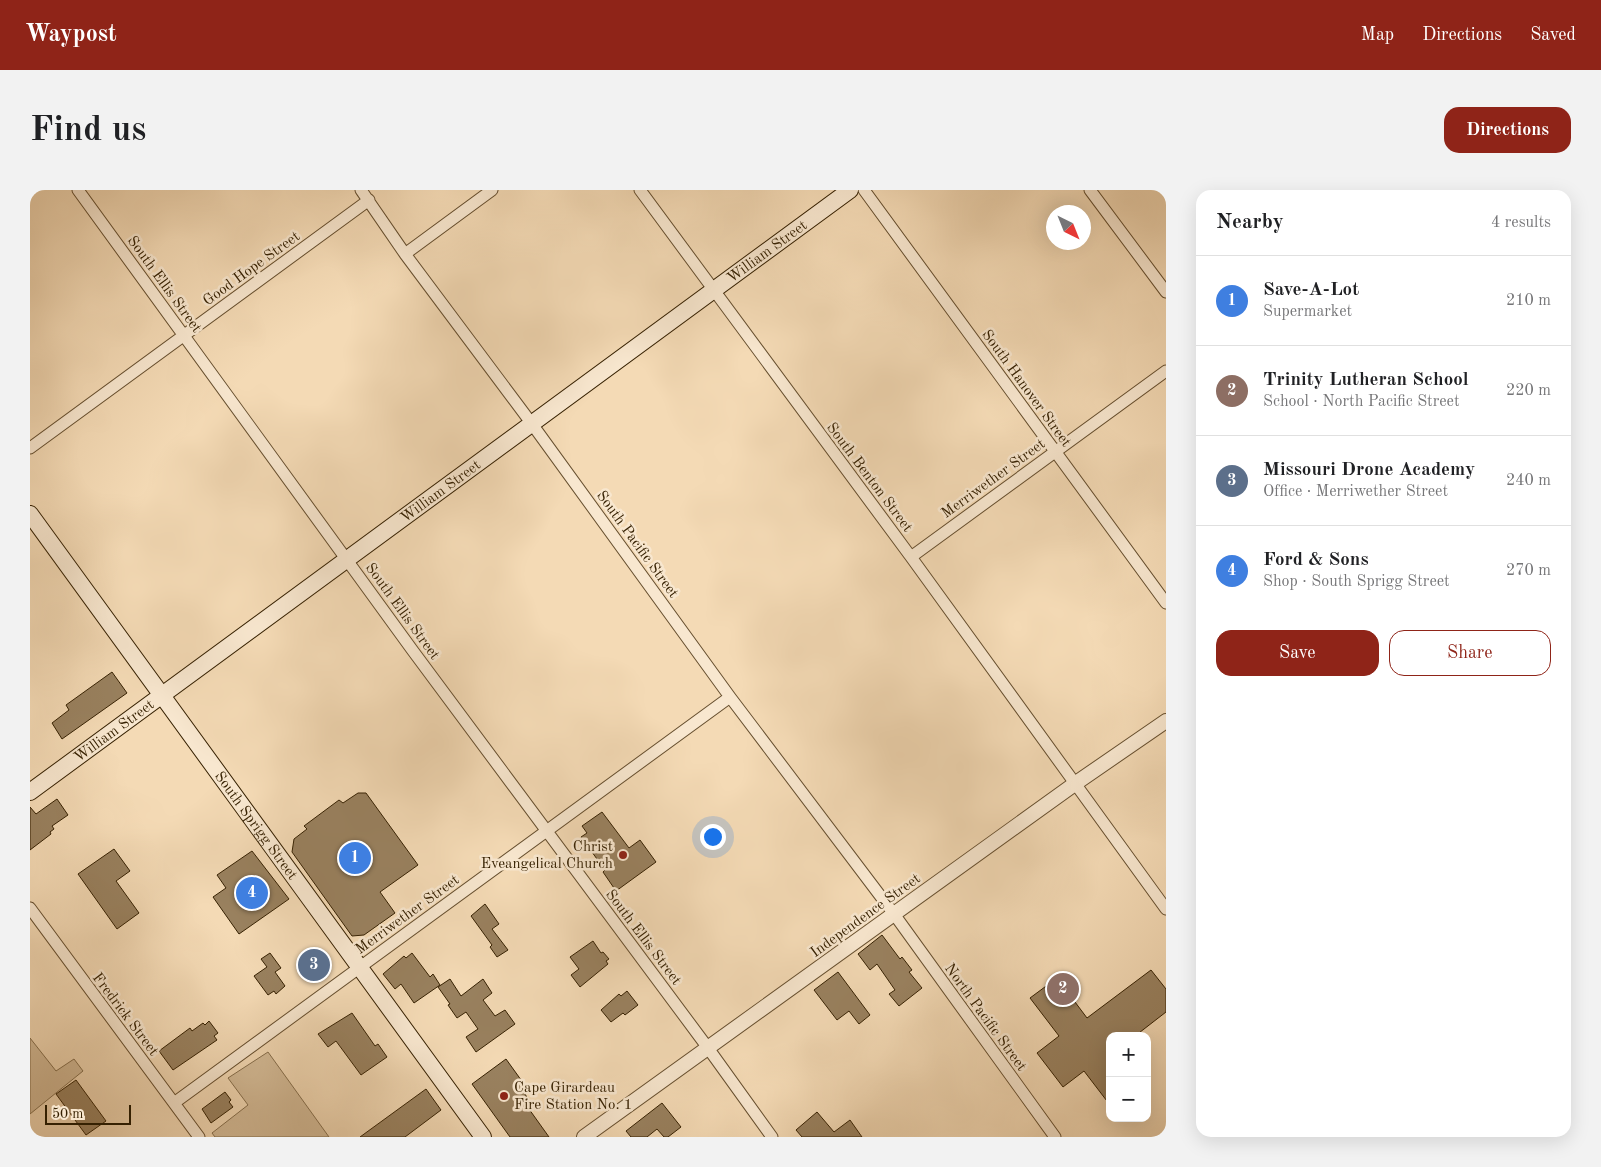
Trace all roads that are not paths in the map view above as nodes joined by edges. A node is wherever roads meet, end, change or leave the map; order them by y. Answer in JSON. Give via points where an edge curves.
{"nodes":[{"id":1,"x":78,"y":190,"type":"edge"},
{"id":2,"x":361,"y":190,"type":"edge"},
{"id":3,"x":492,"y":190,"type":"edge"},
{"id":4,"x":640,"y":190,"type":"edge"},
{"id":5,"x":850,"y":190,"type":"edge"},
{"id":6,"x":864,"y":190,"type":"edge"},
{"id":7,"x":1090,"y":190,"type":"edge"},
{"id":8,"x":368,"y":200,"type":"junction"},
{"id":9,"x":405,"y":254,"type":"junction"},
{"id":10,"x":713,"y":290,"type":"junction"},
{"id":11,"x":1166,"y":292,"type":"edge"},
{"id":12,"x":183,"y":336,"type":"junction"},
{"id":13,"x":1166,"y":370,"type":"edge"},
{"id":14,"x":532,"y":424,"type":"junction"},
{"id":15,"x":30,"y":448,"type":"edge"},
{"id":16,"x":1055,"y":451,"type":"junction"},
{"id":17,"x":30,"y":514,"type":"edge"},
{"id":18,"x":911,"y":557,"type":"junction"},
{"id":19,"x":346,"y":560,"type":"junction"},
{"id":20,"x":1166,"y":603,"type":"edge"},
{"id":21,"x":161,"y":696,"type":"junction"},
{"id":22,"x":730,"y":697,"type":"junction"},
{"id":23,"x":1166,"y":721,"type":"edge"},
{"id":24,"x":1076,"y":783,"type":"junction"},
{"id":25,"x":30,"y":792,"type":"edge"},
{"id":26,"x":547,"y":831,"type":"junction"},
{"id":27,"x":30,"y":908,"type":"edge"},
{"id":28,"x":1166,"y":908,"type":"edge"},
{"id":29,"x":894,"y":914,"type":"junction"},
{"id":30,"x":359,"y":968,"type":"junction"},
{"id":31,"x":708,"y":1048,"type":"junction"},
{"id":32,"x":174,"y":1103,"type":"junction"},
{"id":33,"x":1052,"y":1136,"type":"edge"},
{"id":34,"x":199,"y":1137,"type":"edge"},
{"id":35,"x":483,"y":1137,"type":"edge"},
{"id":36,"x":584,"y":1137,"type":"edge"},
{"id":37,"x":772,"y":1137,"type":"edge"}],
"edges":[{"from":1,"to":12,"type":"street","name":"South Ellis Street"},
{"from":2,"to":8,"type":"street","name":"South Pacific Street"},
{"from":3,"to":9,"type":"street"},
{"from":4,"to":10,"type":"street","name":"South Benton Street"},
{"from":5,"to":10,"type":"main road","name":"William Street"},
{"from":6,"to":16,"type":"street","name":"South Hanover Street"},
{"from":7,"to":11,"type":"street"},
{"from":8,"to":9,"type":"street","name":"South Pacific Street"},
{"from":8,"to":12,"type":"street","name":"Good Hope Street"},
{"from":9,"to":14,"type":"street","name":"South Pacific Street"},
{"from":10,"to":14,"type":"main road","name":"William Street"},
{"from":10,"to":18,"type":"street","name":"South Benton Street"},
{"from":12,"to":15,"type":"street","name":"Good Hope Street"},
{"from":12,"to":19,"type":"street","name":"South Ellis Street"},
{"from":13,"to":16,"type":"street","name":"Merriwether Street"},
{"from":14,"to":19,"type":"main road","name":"William Street"},
{"from":14,"to":22,"type":"street","name":"South Pacific Street"},
{"from":16,"to":18,"type":"street","name":"Merriwether Street"},
{"from":16,"to":20,"type":"street","name":"South Hanover Street"},
{"from":17,"to":21,"type":"main road","name":"South Sprigg Street"},
{"from":18,"to":24,"type":"street","name":"South Benton Street"},
{"from":19,"to":21,"type":"main road","name":"William Street"},
{"from":19,"to":26,"type":"street","name":"South Ellis Street"},
{"from":21,"to":25,"type":"main road","name":"William Street"},
{"from":21,"to":30,"type":"main road","name":"South Sprigg Street"},
{"from":22,"to":26,"type":"street","name":"Merriwether Street"},
{"from":22,"to":29,"type":"street","name":"South Pacific Street"},
{"from":23,"to":24,"type":"street","name":"Independence Street"},
{"from":24,"to":28,"type":"street","name":"South Benton Street"},
{"from":24,"to":29,"type":"street","name":"Independence Street"},
{"from":26,"to":30,"type":"street","name":"Merriwether Street"},
{"from":26,"to":31,"type":"street","name":"South Ellis Street"},
{"from":27,"to":32,"type":"street","name":"Fredrick Street"},
{"from":29,"to":31,"type":"street","name":"Independence Street"},
{"from":29,"to":33,"type":"street","name":"North Pacific Street"},
{"from":30,"to":32,"type":"street","name":"Merriwether Street"},
{"from":30,"to":35,"type":"main road","name":"South Sprigg Street"},
{"from":31,"to":36,"type":"street","name":"Independence Street"},
{"from":31,"to":37,"type":"street","name":"South Ellis Street"},
{"from":32,"to":34,"type":"street","name":"Fredrick Street"}]}
